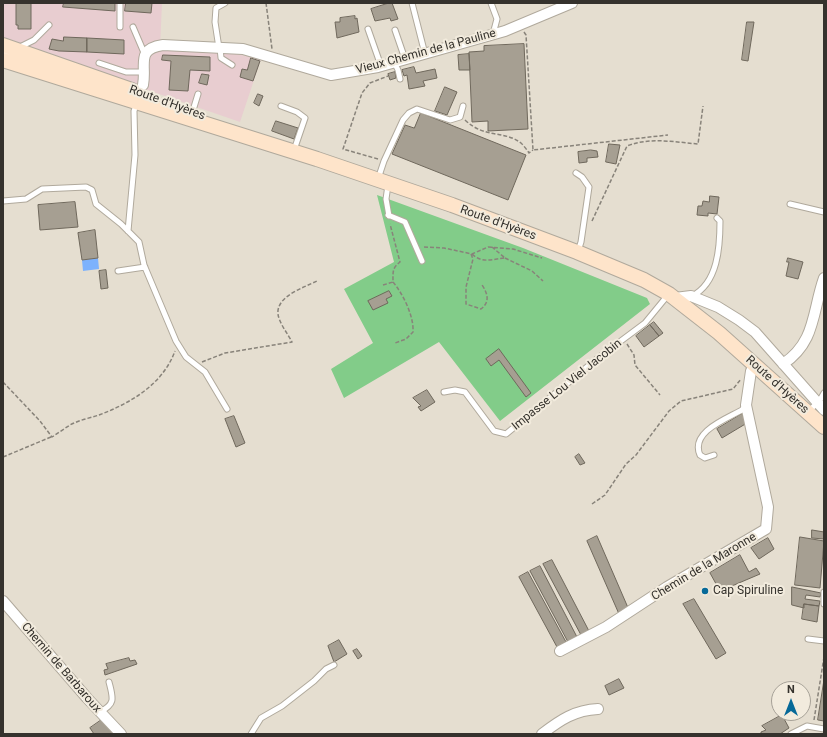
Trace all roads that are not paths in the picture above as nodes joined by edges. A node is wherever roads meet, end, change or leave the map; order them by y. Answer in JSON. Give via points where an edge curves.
{"nodes":[{"id":1,"x":120,"y":3,"type":"edge"},
{"id":2,"x":225,"y":3,"type":"edge"},
{"id":3,"x":412,"y":3,"type":"edge"},
{"id":4,"x":491,"y":3,"type":"edge"},
{"id":5,"x":572,"y":3,"type":"edge"},
{"id":6,"x":49,"y":25,"type":"dead end"},
{"id":7,"x":120,"y":27,"type":"dead end"},
{"id":8,"x":133,"y":27,"type":"dead end"},
{"id":9,"x":368,"y":29,"type":"dead end"},
{"id":10,"x":395,"y":30,"type":"dead end"},
{"id":11,"x":493,"y":35,"type":"junction"},
{"id":12,"x":220,"y":48,"type":"junction"},
{"id":13,"x":145,"y":54,"type":"junction"},
{"id":14,"x":425,"y":54,"type":"junction"},
{"id":15,"x":12,"y":55,"type":"edge"},
{"id":16,"x":405,"y":59,"type":"junction"},
{"id":17,"x":394,"y":62,"type":"junction"},
{"id":18,"x":99,"y":63,"type":"dead end"},
{"id":19,"x":232,"y":65,"type":"dead end"},
{"id":20,"x":381,"y":66,"type":"junction"},
{"id":21,"x":143,"y":72,"type":"junction"},
{"id":22,"x":400,"y":80,"type":"dead end"},
{"id":23,"x":140,"y":93,"type":"junction"},
{"id":24,"x":198,"y":94,"type":"dead end"},
{"id":25,"x":281,"y":106,"type":"dead end"},
{"id":26,"x":463,"y":106,"type":"dead end"},
{"id":27,"x":191,"y":116,"type":"junction"},
{"id":28,"x":294,"y":150,"type":"junction"},
{"id":29,"x":576,"y":173,"type":"dead end"},
{"id":30,"x":383,"y":182,"type":"junction"},
{"id":31,"x":3,"y":201,"type":"edge"},
{"id":32,"x":790,"y":204,"type":"dead end"},
{"id":33,"x":824,"y":212,"type":"edge"},
{"id":34,"x":717,"y":218,"type":"dead end"},
{"id":35,"x":128,"y":231,"type":"junction"},
{"id":36,"x":577,"y":252,"type":"junction"},
{"id":37,"x":422,"y":260,"type":"dead end"},
{"id":38,"x":145,"y":267,"type":"junction"},
{"id":39,"x":118,"y":271,"type":"dead end"},
{"id":40,"x":824,"y":278,"type":"edge"},
{"id":41,"x":672,"y":296,"type":"junction"},
{"id":42,"x":691,"y":296,"type":"junction"},
{"id":43,"x":783,"y":364,"type":"junction"},
{"id":44,"x":755,"y":366,"type":"junction"},
{"id":45,"x":444,"y":392,"type":"dead end"},
{"id":46,"x":824,"y":393,"type":"edge"},
{"id":47,"x":746,"y":405,"type":"junction"},
{"id":48,"x":227,"y":408,"type":"dead end"},
{"id":49,"x":816,"y":409,"type":"edge"},
{"id":50,"x":824,"y":427,"type":"edge"},
{"id":51,"x":714,"y":455,"type":"dead end"},
{"id":52,"x":824,"y":592,"type":"edge"},
{"id":53,"x":3,"y":601,"type":"edge"},
{"id":54,"x":824,"y":604,"type":"edge"},
{"id":55,"x":808,"y":638,"type":"dead end"},
{"id":56,"x":824,"y":641,"type":"edge"},
{"id":57,"x":560,"y":652,"type":"dead end"},
{"id":58,"x":334,"y":665,"type":"dead end"},
{"id":59,"x":109,"y":682,"type":"dead end"},
{"id":60,"x":598,"y":709,"type":"dead end"},
{"id":61,"x":100,"y":712,"type":"junction"},
{"id":62,"x":824,"y":729,"type":"edge"},
{"id":63,"x":121,"y":734,"type":"edge"},
{"id":64,"x":251,"y":734,"type":"edge"},
{"id":65,"x":542,"y":734,"type":"edge"},
{"id":66,"x":791,"y":734,"type":"edge"}],
"edges":[{"from":1,"to":7,"type":"lane"},
{"from":2,"to":12,"type":"lane","via":[[216,8],[215,22]]},
{"from":3,"to":14,"type":"lane"},
{"from":4,"to":11,"type":"lane","via":[[497,18]]},
{"from":5,"to":11,"type":"street","name":"Vieux Chemin de la Pauline"},
{"from":6,"to":15,"type":"lane","via":[[34,40]]},
{"from":8,"to":13,"type":"lane"},
{"from":9,"to":20,"type":"lane"},
{"from":10,"to":16,"type":"lane"},
{"from":11,"to":14,"type":"street","name":"Vieux Chemin de la Pauline"},
{"from":12,"to":13,"type":"street","name":"Vieux Chemin de la Pauline","via":[[163,45],[148,49]]},
{"from":12,"to":19,"type":"lane","via":[[221,58]]},
{"from":12,"to":20,"type":"street","name":"Vieux Chemin de la Pauline","via":[[243,49],[331,75]]},
{"from":13,"to":21,"type":"street"},
{"from":14,"to":16,"type":"street","name":"Vieux Chemin de la Pauline"},
{"from":15,"to":23,"type":"main road","name":"Route d'Hyères"},
{"from":15,"to":23,"type":"main road","name":"Route d'Hyères"},
{"from":16,"to":17,"type":"street","name":"Vieux Chemin de la Pauline"},
{"from":17,"to":20,"type":"street","name":"Vieux Chemin de la Pauline"},
{"from":17,"to":22,"type":"lane"},
{"from":18,"to":21,"type":"lane","via":[[126,72]]},
{"from":21,"to":23,"type":"street"},
{"from":23,"to":27,"type":"main road","name":"Route d'Hyères"},
{"from":23,"to":35,"type":"lane","via":[[134,111],[134,155]]},
{"from":24,"to":27,"type":"lane"},
{"from":25,"to":28,"type":"lane","via":[[305,118]]},
{"from":26,"to":30,"type":"lane","via":[[460,117],[450,120],[417,108],[409,113],[403,120],[384,161]]},
{"from":27,"to":28,"type":"main road","name":"Route d'Hyères"},
{"from":28,"to":30,"type":"main road","name":"Route d'Hyères"},
{"from":29,"to":36,"type":"lane","via":[[589,187],[582,242]]},
{"from":30,"to":36,"type":"main road","name":"Route d'Hyères"},
{"from":30,"to":37,"type":"lane","via":[[388,215],[405,222]]},
{"from":31,"to":35,"type":"lane","via":[[26,199],[42,189],[86,187],[92,190],[96,204]]},
{"from":32,"to":33,"type":"lane"},
{"from":34,"to":42,"type":"lane","via":[[720,221],[720,231],[711,278]]},
{"from":35,"to":38,"type":"lane","via":[[139,242]]},
{"from":36,"to":41,"type":"main road","name":"Route d'Hyères","via":[[644,280]]},
{"from":38,"to":39,"type":"lane"},
{"from":38,"to":48,"type":"lane","via":[[176,341],[186,357],[205,372]]},
{"from":40,"to":43,"type":"street","via":[[812,328],[794,356]]},
{"from":41,"to":42,"type":"street","name":"Route d'Hyères"},
{"from":41,"to":44,"type":"main road","name":"Route d'Hyères","via":[[719,333]]},
{"from":41,"to":45,"type":"lane","name":"Impasse Lou Viel Jacobin","via":[[645,323],[506,434],[494,431],[465,392]]},
{"from":42,"to":43,"type":"street","name":"Route d'Hyères","via":[[718,307],[739,320],[755,332]]},
{"from":43,"to":49,"type":"street","name":"Route d'Hyères"},
{"from":44,"to":47,"type":"street","name":"Chemin de la Maronne","via":[[751,372]]},
{"from":44,"to":49,"type":"main road","name":"Route d'Hyères"},
{"from":46,"to":49,"type":"lane"},
{"from":47,"to":51,"type":"lane","via":[[703,434],[697,448],[700,455],[705,458]]},
{"from":47,"to":57,"type":"street","name":"Chemin de la Maronne","via":[[768,507],[766,529],[667,587],[606,627]]},
{"from":49,"to":50,"type":"main road","name":"Route d'Hyères"},
{"from":52,"to":54,"type":"lane"},
{"from":53,"to":61,"type":"street","name":"Chemin de Barbaroux"},
{"from":55,"to":56,"type":"lane"},
{"from":58,"to":64,"type":"lane","via":[[282,706],[261,718]]},
{"from":59,"to":61,"type":"lane","via":[[113,698],[109,708]]},
{"from":60,"to":65,"type":"street","via":[[587,709],[569,715]]},
{"from":61,"to":63,"type":"street","name":"Chemin de Barbaroux"},
{"from":62,"to":66,"type":"lane","via":[[813,726],[796,730]]}]}
